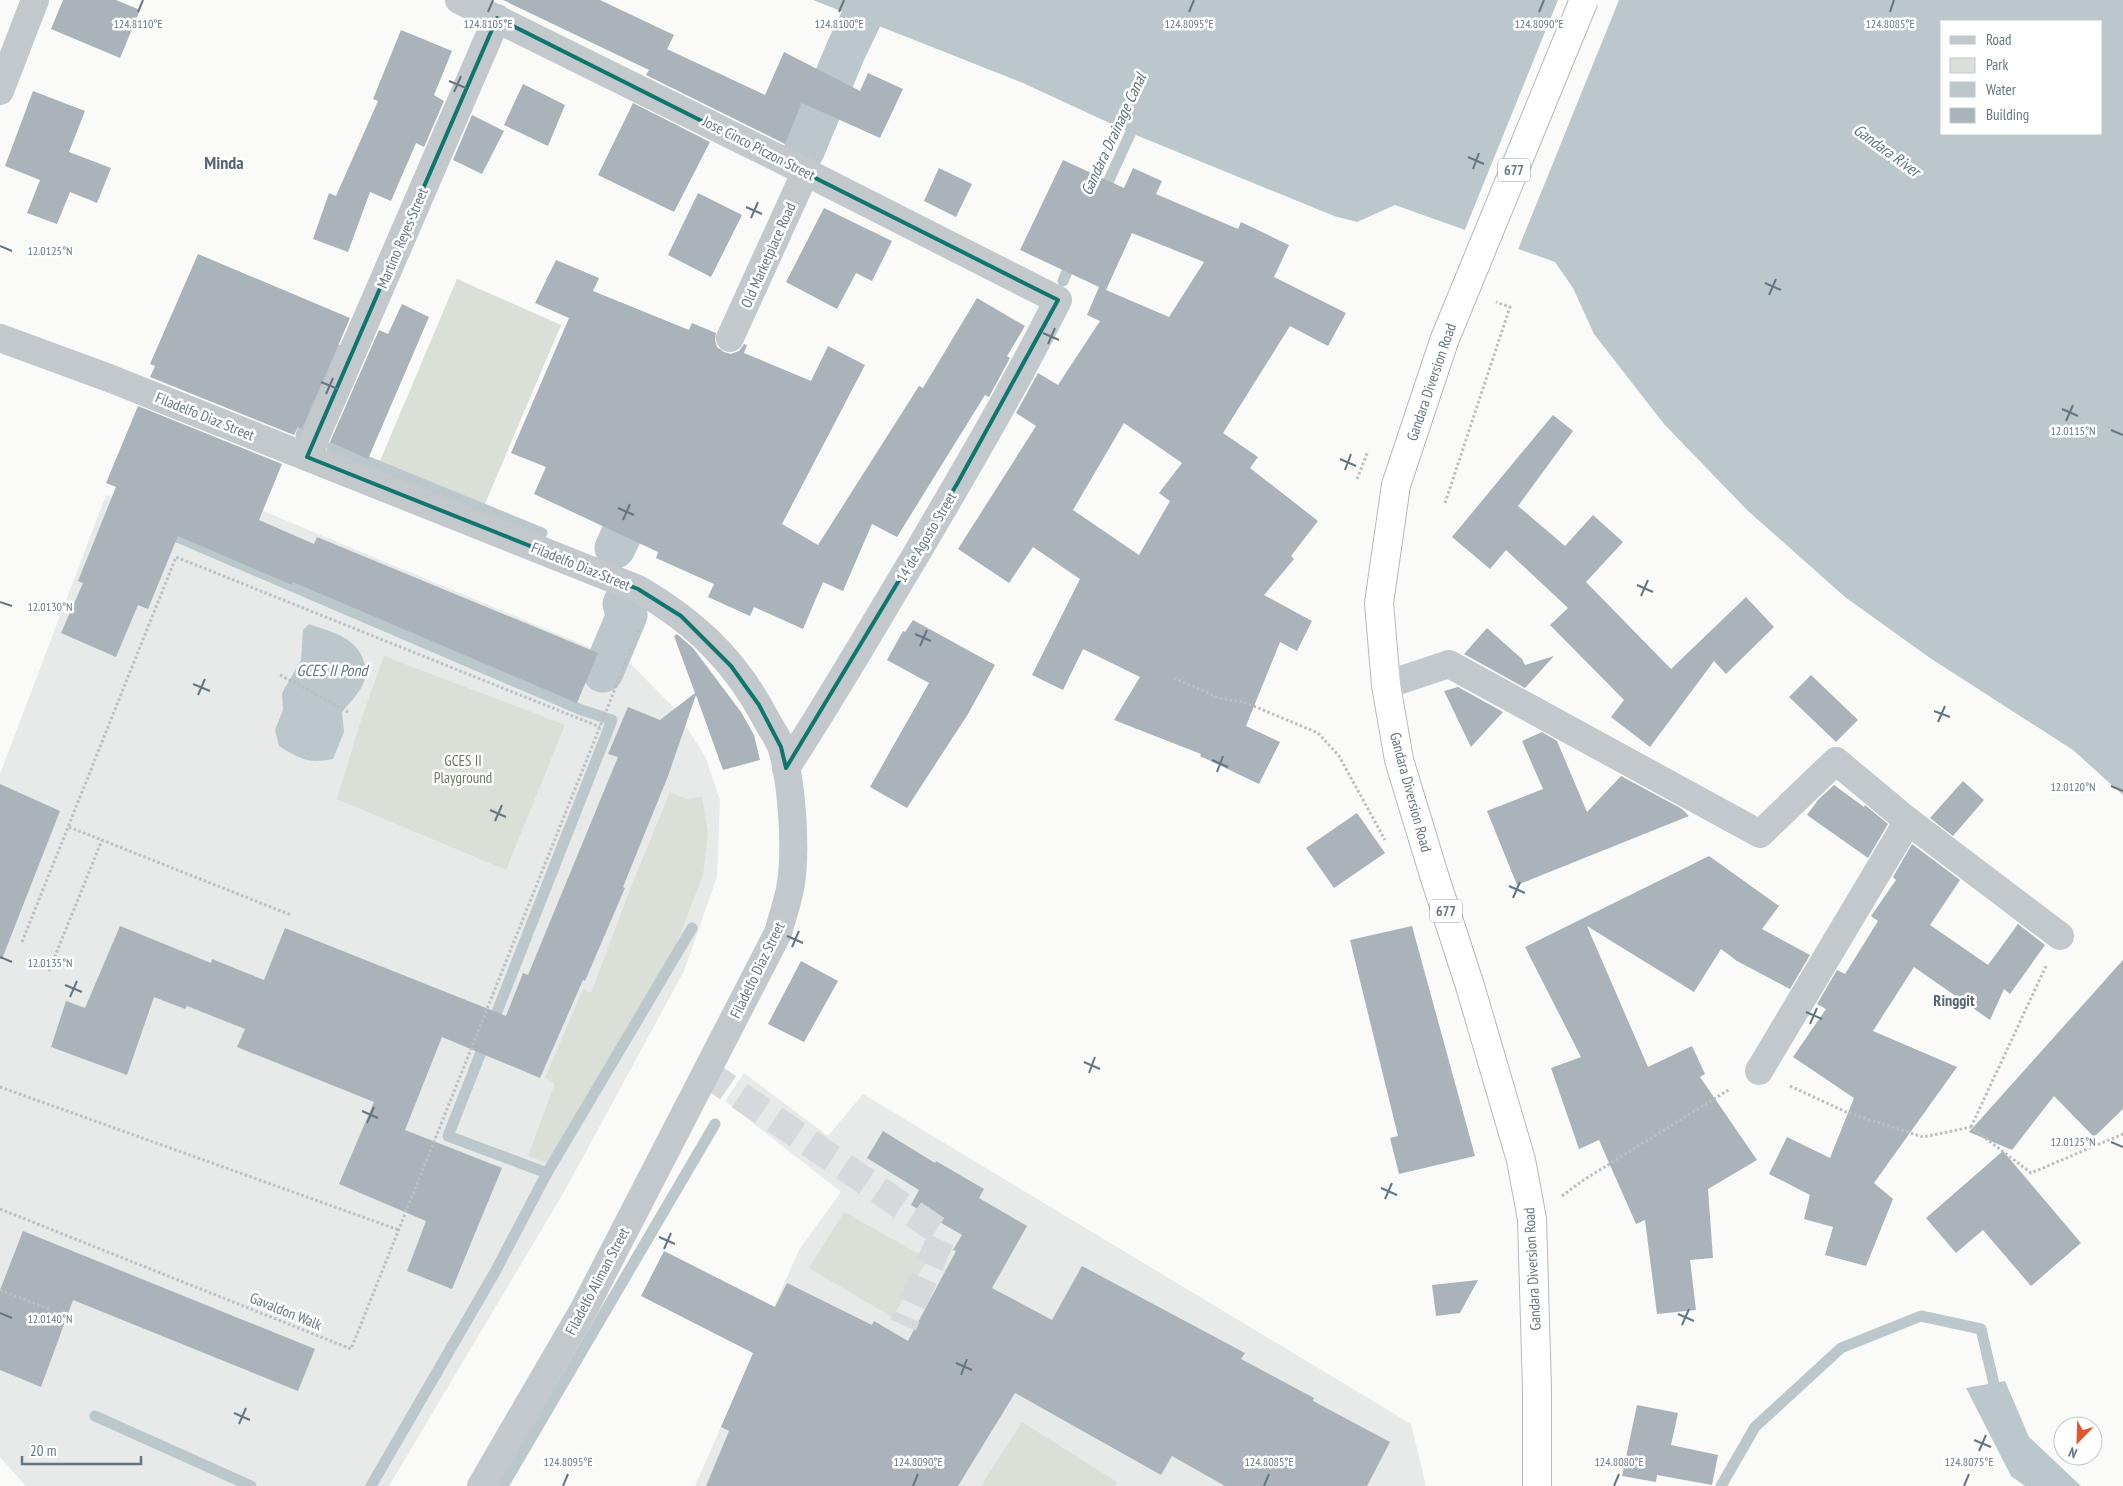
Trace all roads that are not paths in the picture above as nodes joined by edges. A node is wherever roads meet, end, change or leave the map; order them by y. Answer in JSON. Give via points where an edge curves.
{"nodes":[{"id":1,"x":35,"y":0,"type":"edge"},
{"id":2,"x":459,"y":0,"type":"edge"},
{"id":3,"x":1584,"y":0,"type":"edge"},
{"id":4,"x":497,"y":18,"type":"junction"},
{"id":5,"x":0,"y":91,"type":"edge"},
{"id":6,"x":806,"y":172,"type":"junction"},
{"id":7,"x":1058,"y":300,"type":"joint"},
{"id":8,"x":0,"y":338,"type":"edge"},
{"id":9,"x":730,"y":338,"type":"dead end"},
{"id":10,"x":308,"y":457,"type":"junction"},
{"id":11,"x":1386,"y":685,"type":"junction"},
{"id":12,"x":786,"y":768,"type":"junction"},
{"id":13,"x":1908,"y":822,"type":"junction"},
{"id":14,"x":2060,"y":936,"type":"road end"},
{"id":15,"x":705,"y":1072,"type":"joint"},
{"id":16,"x":1759,"y":1072,"type":"road end"},
{"id":17,"x":481,"y":1486,"type":"edge"},
{"id":18,"x":1537,"y":1486,"type":"edge"}],
"edges":[{"from":1,"to":5,"type":"street"},
{"from":2,"to":4,"type":"street","name":"Jose Cinco Piczon Street"},
{"from":3,"to":11,"type":"highway","name":"Gandara Diversion Road","number":"677","bridge":true,"via":[[1444,341],[1396,484],[1379,603]]},
{"from":4,"to":6,"type":"street","name":"Jose Cinco Piczon Street"},
{"from":4,"to":10,"type":"street","name":"Martino Reyes Street"},
{"from":6,"to":7,"type":"street","name":"Jose Cinco Piczon Street"},
{"from":6,"to":9,"type":"street","name":"Old Marketplace Road"},
{"from":7,"to":12,"type":"street","name":"14 de Agosto Street","via":[[958,484]]},
{"from":8,"to":10,"type":"street","name":"Filadelfo Diaz Street"},
{"from":10,"to":12,"type":"street","name":"Filadelfo Diaz Street","via":[[638,589],[682,616],[707,638],[759,705],[781,748]]},
{"from":11,"to":13,"type":"street","via":[[1449,664],[1760,834],[1836,761]]},
{"from":11,"to":18,"type":"highway","name":"Gandara Diversion Road","number":"677","via":[[1400,760],[1518,1151],[1532,1219]]},
{"from":12,"to":15,"type":"street","name":"Filadelfo Diaz Street","via":[[793,828],[790,888],[778,933]]},
{"from":13,"to":14,"type":"street"},
{"from":13,"to":16,"type":"street"},
{"from":15,"to":17,"type":"street","name":"Filadelfo Aliman Street","via":[[584,1309]]}]}
